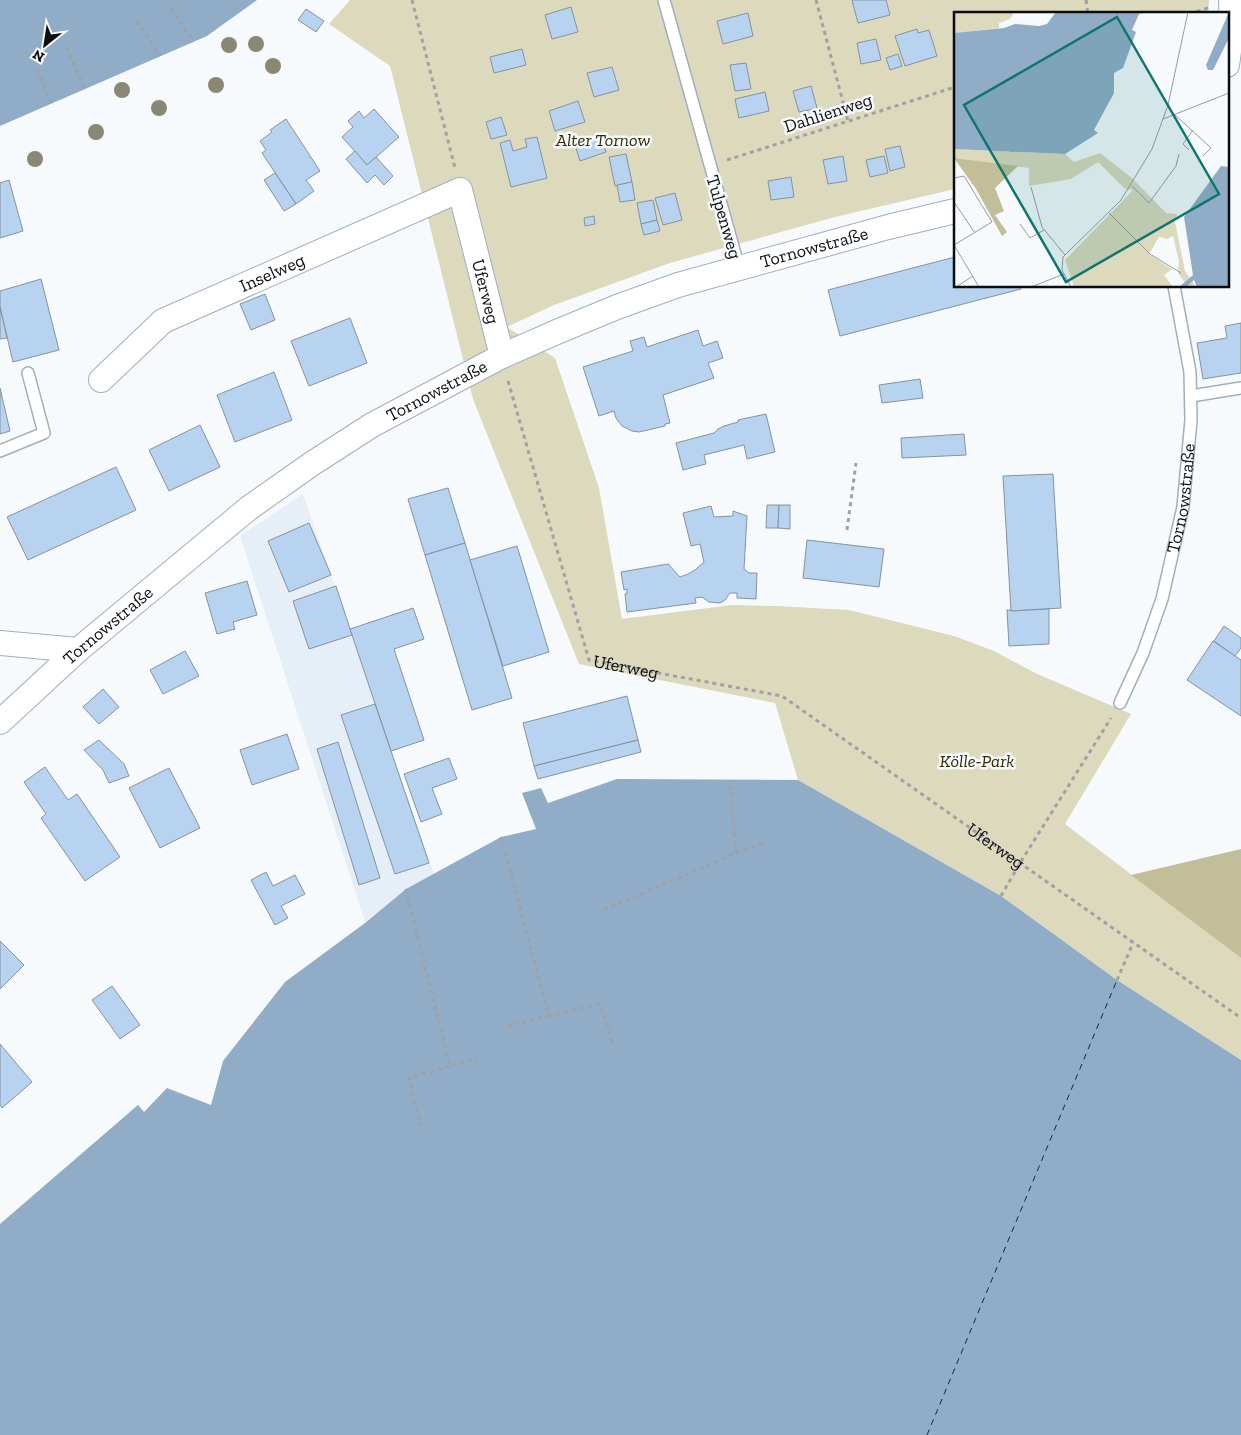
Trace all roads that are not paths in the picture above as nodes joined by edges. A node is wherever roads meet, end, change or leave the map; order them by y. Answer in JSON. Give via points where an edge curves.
{"nodes":[{"id":1,"x":664,"y":0,"type":"edge"},
{"id":2,"x":1231,"y":0,"type":"edge"},
{"id":3,"x":1233,"y":58,"type":"edge"},
{"id":4,"x":460,"y":190,"type":"joint"},
{"id":5,"x":954,"y":211,"type":"edge"},
{"id":6,"x":739,"y":268,"type":"junction"},
{"id":7,"x":1174,"y":288,"type":"edge"},
{"id":8,"x":502,"y":356,"type":"junction"},
{"id":9,"x":28,"y":374,"type":"dead end"},
{"id":10,"x":101,"y":380,"type":"dead end"},
{"id":11,"x":1241,"y":388,"type":"edge"},
{"id":12,"x":1191,"y":396,"type":"junction"},
{"id":13,"x":0,"y":450,"type":"edge"},
{"id":14,"x":0,"y":643,"type":"edge"},
{"id":15,"x":78,"y":650,"type":"junction"},
{"id":16,"x":1120,"y":703,"type":"road end"},
{"id":17,"x":0,"y":722,"type":"edge"}],
"edges":[{"from":1,"to":6,"type":"lane","name":"Tulpenweg"},
{"from":2,"to":3,"type":"street"},
{"from":4,"to":8,"type":"street","name":"Uferweg"},
{"from":4,"to":10,"type":"street","name":"Inselweg","via":[[163,321]]},
{"from":5,"to":6,"type":"street","name":"Tornowstraße"},
{"from":6,"to":8,"type":"street","name":"Tornowstraße","via":[[617,307]]},
{"from":7,"to":12,"type":"lane","name":"Tornowstraße","via":[[1190,372]]},
{"from":8,"to":15,"type":"street","name":"Tornowstraße","via":[[372,425],[279,486]]},
{"from":9,"to":13,"type":"lane","via":[[44,433]]},
{"from":11,"to":12,"type":"lane"},
{"from":12,"to":16,"type":"lane","name":"Tornowstraße","via":[[1183,507],[1162,599],[1143,653]]},
{"from":14,"to":15,"type":"street"},
{"from":15,"to":17,"type":"street","name":"Tornowstraße"}]}
